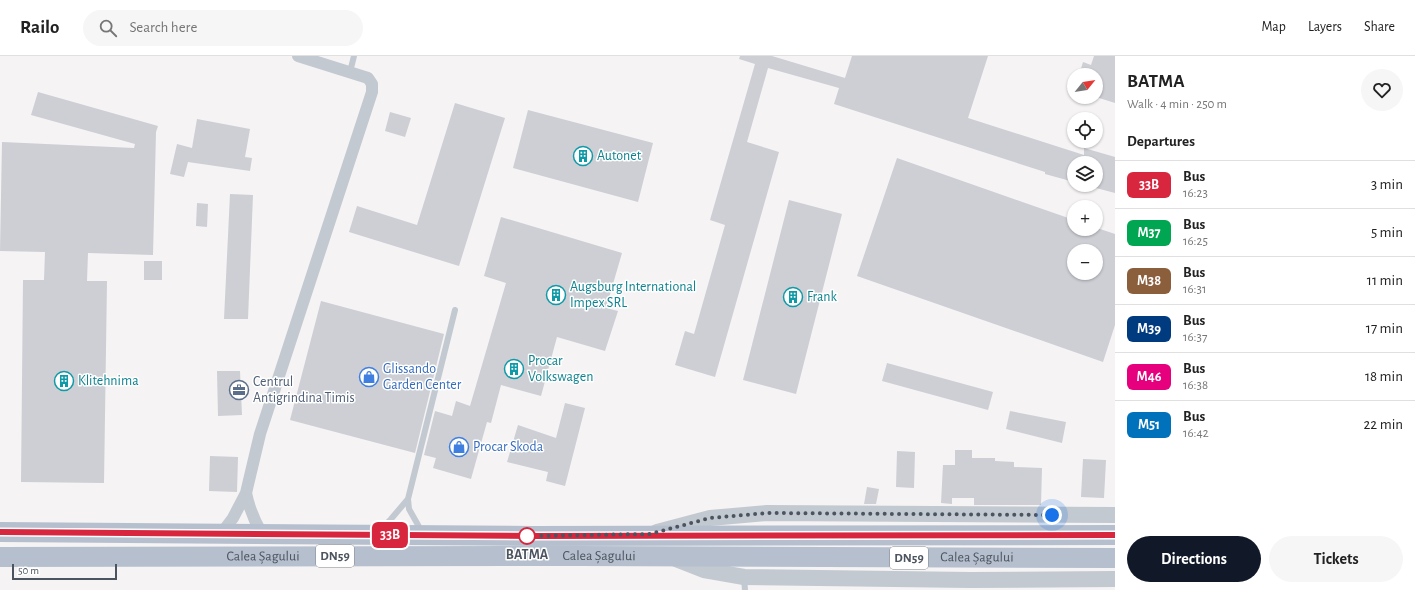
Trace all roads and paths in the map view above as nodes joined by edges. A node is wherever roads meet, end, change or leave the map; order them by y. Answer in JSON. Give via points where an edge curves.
{"nodes":[{"id":1,"x":298,"y":56,"type":"edge"},
{"id":2,"x":354,"y":56,"type":"edge"},
{"id":3,"x":350,"y":72,"type":"junction"},
{"id":4,"x":455,"y":310,"type":"dead end"},
{"id":5,"x":246,"y":492,"type":"junction"},
{"id":6,"x":408,"y":499,"type":"junction"},
{"id":7,"x":1115,"y":515,"type":"edge"},
{"id":8,"x":0,"y":532,"type":"edge"},
{"id":9,"x":221,"y":534,"type":"junction"},
{"id":10,"x":262,"y":534,"type":"junction"},
{"id":11,"x":374,"y":534,"type":"junction"},
{"id":12,"x":650,"y":534,"type":"junction"},
{"id":13,"x":424,"y":535,"type":"junction"},
{"id":14,"x":1115,"y":535,"type":"edge"},
{"id":15,"x":0,"y":557,"type":"edge"},
{"id":16,"x":671,"y":557,"type":"junction"},
{"id":17,"x":1115,"y":558,"type":"edge"},
{"id":18,"x":1115,"y":579,"type":"edge"},
{"id":19,"x":745,"y":584,"type":"edge"}],
"edges":[{"from":1,"to":3,"type":"street"},
{"from":2,"to":3,"type":"lane"},
{"from":3,"to":5,"type":"street","via":[[368,78],[372,84],[372,92],[260,434]]},
{"from":4,"to":6,"type":"lane"},
{"from":5,"to":9,"type":"street","via":[[233,518]]},
{"from":5,"to":10,"type":"street","via":[[254,520]]},
{"from":6,"to":11,"type":"lane"},
{"from":6,"to":13,"type":"lane","via":[[414,521]]},
{"from":7,"to":12,"type":"street","name":"Calea Șagului","via":[[767,513],[710,518]]},
{"from":8,"to":9,"type":"main road","name":"Calea Șagului","number":"DN59"},
{"from":9,"to":10,"type":"main road","name":"Calea Șagului","number":"DN59"},
{"from":10,"to":11,"type":"main road","name":"Calea Șagului","number":"DN59"},
{"from":11,"to":13,"type":"main road","name":"Calea Șagului","number":"DN59"},
{"from":12,"to":13,"type":"main road","name":"Calea Șagului","number":"DN59"},
{"from":12,"to":14,"type":"main road","name":"Calea Șagului","number":"DN59"},
{"from":15,"to":16,"type":"main road","name":"Calea Șagului","number":"DN59"},
{"from":16,"to":17,"type":"main road","name":"Calea Șagului","number":"DN59"},
{"from":16,"to":19,"type":"street","name":"Calea Șagului"},
{"from":18,"to":19,"type":"street","name":"Calea Șagului"}]}
